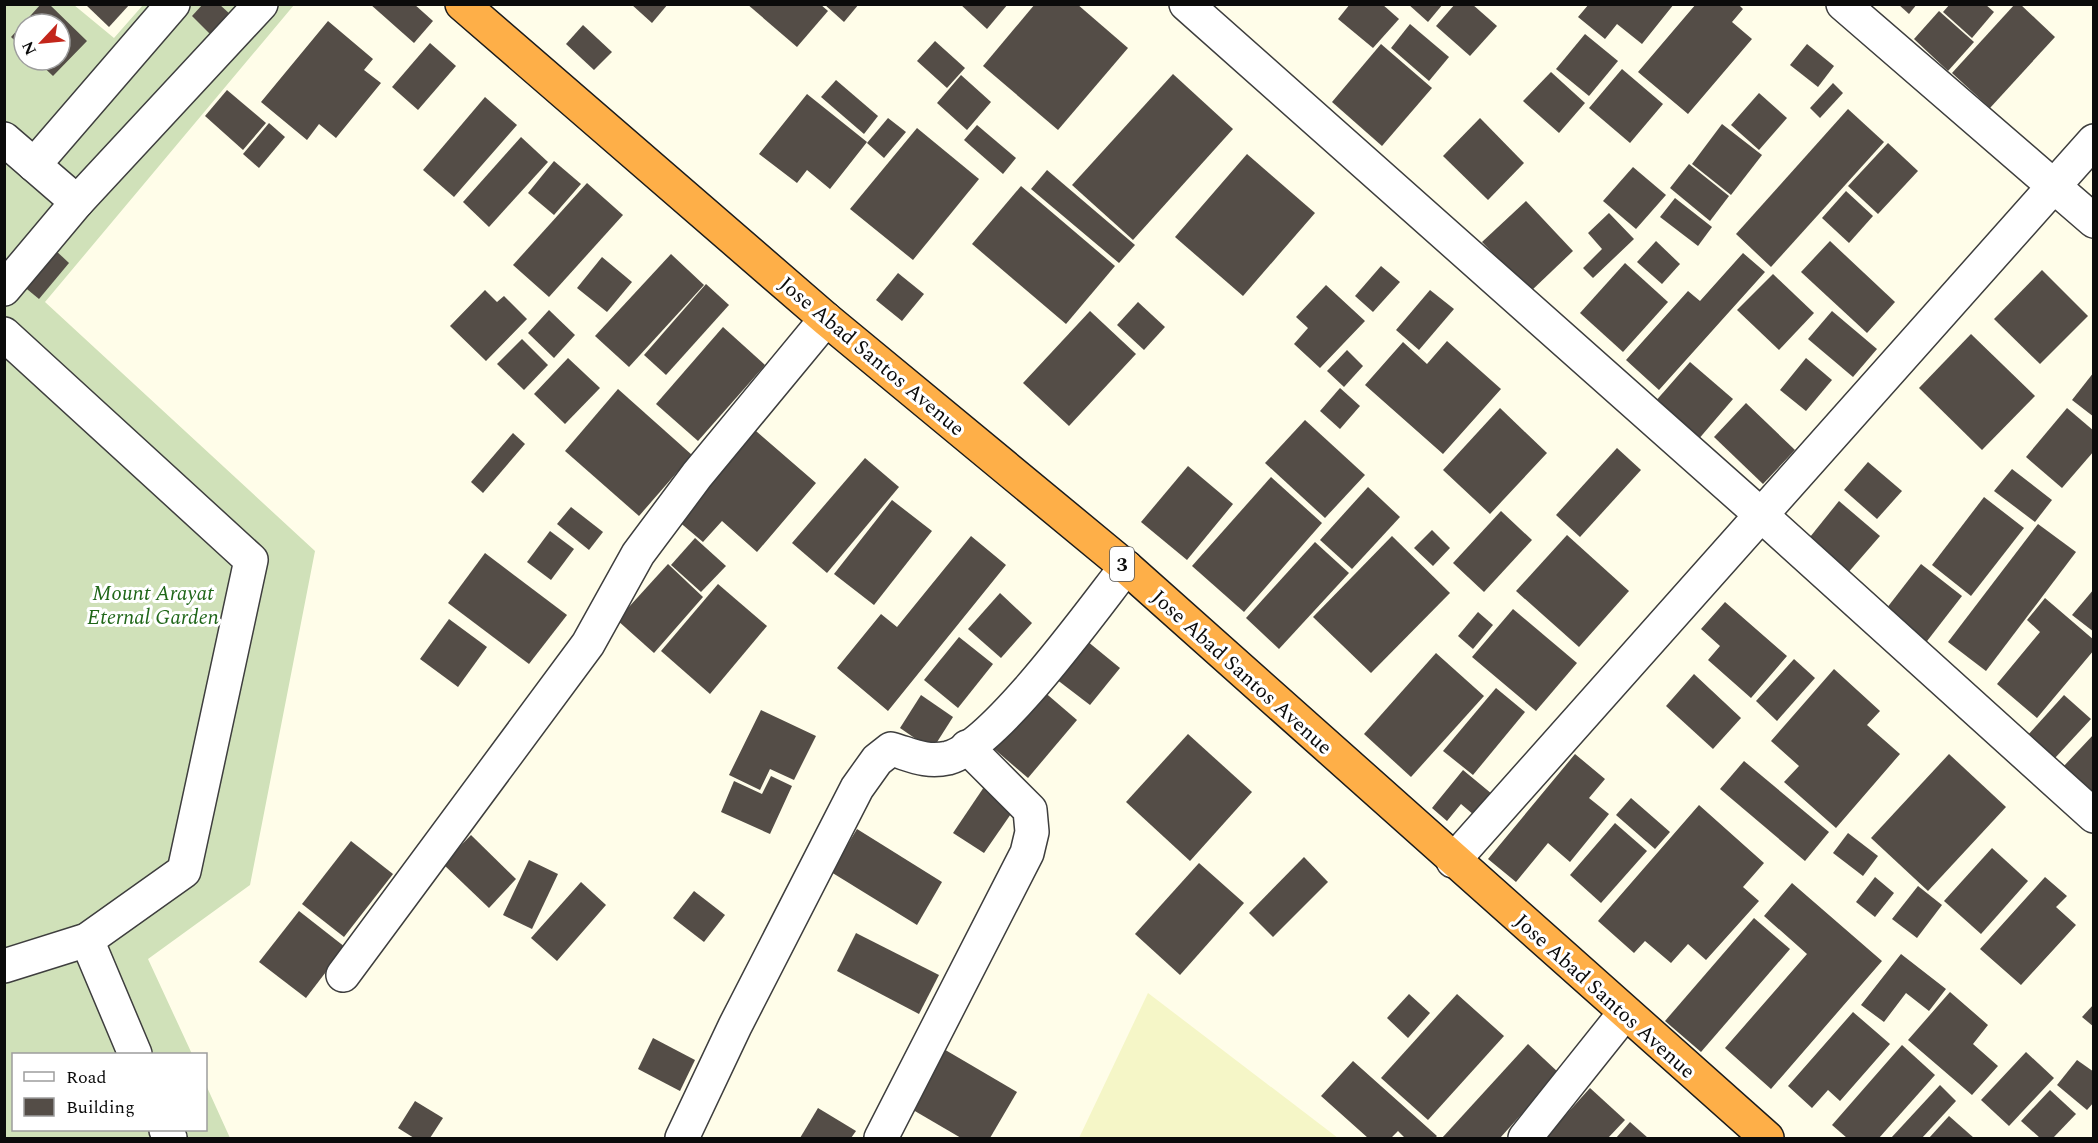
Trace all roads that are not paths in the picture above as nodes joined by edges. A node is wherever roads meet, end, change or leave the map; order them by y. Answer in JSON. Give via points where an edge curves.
{"nodes":[{"id":1,"x":173,"y":4,"type":"edge"},
{"id":2,"x":261,"y":4,"type":"edge"},
{"id":3,"x":462,"y":4,"type":"edge"},
{"id":4,"x":1186,"y":4,"type":"edge"},
{"id":5,"x":1843,"y":4,"type":"edge"},
{"id":6,"x":4,"y":139,"type":"edge"},
{"id":7,"x":2094,"y":141,"type":"edge"},
{"id":8,"x":34,"y":165,"type":"junction"},
{"id":9,"x":2054,"y":185,"type":"junction"},
{"id":10,"x":77,"y":202,"type":"junction"},
{"id":11,"x":2094,"y":221,"type":"edge"},
{"id":12,"x":4,"y":289,"type":"edge"},
{"id":13,"x":826,"y":319,"type":"junction"},
{"id":14,"x":4,"y":334,"type":"edge"},
{"id":15,"x":1760,"y":514,"type":"junction"},
{"id":16,"x":1126,"y":567,"type":"junction"},
{"id":17,"x":967,"y":747,"type":"junction"},
{"id":18,"x":2094,"y":816,"type":"edge"},
{"id":19,"x":1453,"y":861,"type":"junction"},
{"id":20,"x":87,"y":940,"type":"junction"},
{"id":21,"x":4,"y":966,"type":"edge"},
{"id":22,"x":343,"y":975,"type":"dead end"},
{"id":23,"x":1624,"y":1014,"type":"junction"},
{"id":24,"x":135,"y":1053,"type":"edge"},
{"id":25,"x":682,"y":1138,"type":"edge"},
{"id":26,"x":881,"y":1138,"type":"edge"},
{"id":27,"x":1525,"y":1138,"type":"edge"},
{"id":28,"x":1767,"y":1138,"type":"edge"}],
"edges":[{"from":1,"to":8,"type":"street"},
{"from":2,"to":10,"type":"street"},
{"from":3,"to":13,"type":"highway","name":"Jose Abad Santos Avenue","number":"3"},
{"from":4,"to":15,"type":"street"},
{"from":5,"to":9,"type":"street"},
{"from":6,"to":8,"type":"street"},
{"from":7,"to":9,"type":"street"},
{"from":8,"to":10,"type":"street"},
{"from":9,"to":11,"type":"street"},
{"from":9,"to":15,"type":"street"},
{"from":10,"to":12,"type":"street"},
{"from":13,"to":16,"type":"highway","name":"Jose Abad Santos Avenue","number":"3"},
{"from":13,"to":22,"type":"street","via":[[697,475],[645,545],[588,644]]},
{"from":14,"to":20,"type":"street","via":[[251,560],[184,870]]},
{"from":15,"to":18,"type":"street"},
{"from":15,"to":19,"type":"street"},
{"from":16,"to":17,"type":"street","via":[[1027,692]]},
{"from":16,"to":19,"type":"highway","name":"Jose Abad Santos Avenue","number":"3"},
{"from":17,"to":25,"type":"street","via":[[951,757],[933,761],[891,749],[877,760],[857,788]]},
{"from":17,"to":26,"type":"street","via":[[1030,810],[1032,832],[1028,853]]},
{"from":19,"to":23,"type":"highway","name":"Jose Abad Santos Avenue","number":"3"},
{"from":20,"to":21,"type":"street"},
{"from":20,"to":24,"type":"street"},
{"from":23,"to":27,"type":"street"},
{"from":23,"to":28,"type":"highway","name":"Jose Abad Santos Avenue","number":"3"}]}
